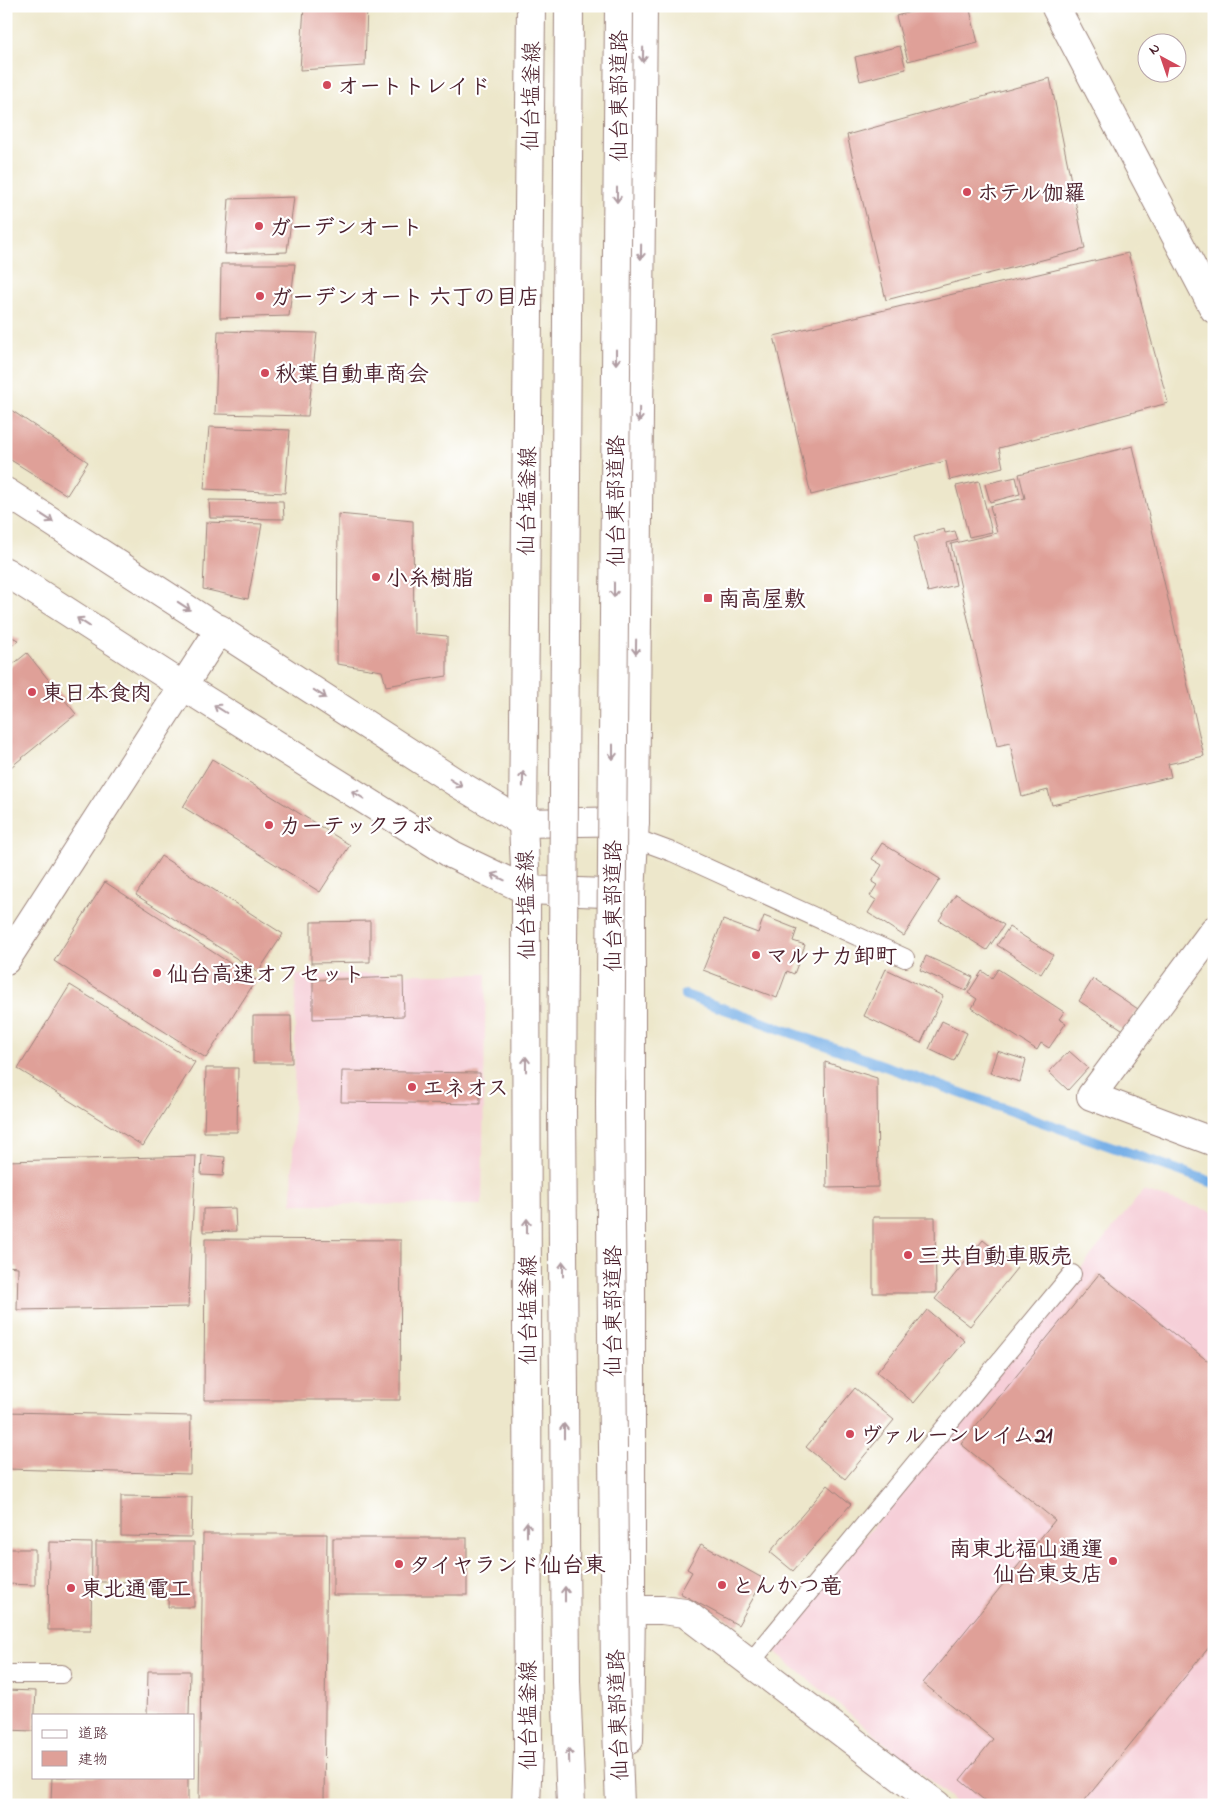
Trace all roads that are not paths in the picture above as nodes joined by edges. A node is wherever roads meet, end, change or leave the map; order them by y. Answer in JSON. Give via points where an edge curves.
{"nodes":[{"id":1,"x":531,"y":6,"type":"edge"},
{"id":2,"x":569,"y":6,"type":"edge"},
{"id":3,"x":619,"y":6,"type":"edge"},
{"id":4,"x":643,"y":6,"type":"edge"},
{"id":5,"x":1056,"y":7,"type":"edge"},
{"id":6,"x":1214,"y":309,"type":"edge"},
{"id":7,"x":6,"y":492,"type":"edge"},
{"id":8,"x":6,"y":572,"type":"edge"},
{"id":9,"x":220,"y":629,"type":"junction"},
{"id":10,"x":183,"y":686,"type":"junction"},
{"id":11,"x":523,"y":823,"type":"junction"},
{"id":12,"x":634,"y":829,"type":"junction"},
{"id":13,"x":526,"y":890,"type":"junction"},
{"id":14,"x":632,"y":894,"type":"junction"},
{"id":15,"x":1214,"y":930,"type":"edge"},
{"id":16,"x":905,"y":958,"type":"dead end"},
{"id":17,"x":6,"y":960,"type":"edge"},
{"id":18,"x":1214,"y":1142,"type":"edge"},
{"id":19,"x":1072,"y":1274,"type":"dead end"},
{"id":20,"x":631,"y":1610,"type":"junction"},
{"id":21,"x":750,"y":1663,"type":"junction"},
{"id":22,"x":6,"y":1674,"type":"edge"},
{"id":23,"x":62,"y":1674,"type":"dead end"},
{"id":24,"x":526,"y":1805,"type":"edge"},
{"id":25,"x":571,"y":1805,"type":"edge"},
{"id":26,"x":620,"y":1805,"type":"edge"},
{"id":27,"x":628,"y":1805,"type":"edge"},
{"id":28,"x":937,"y":1805,"type":"edge"}],
"edges":[{"from":11,"to":1,"type":"main road","name":"仙台塩釜線","one_way":true},
{"from":25,"to":2,"type":"main road","one_way":true,"bridge":true,"via":[[566,1681],[562,1116]]},
{"from":3,"to":26,"type":"main road","name":"仙台東部道路","one_way":true,"bridge":true,"via":[[610,1104],[614,1678]]},
{"from":4,"to":12,"type":"main road","one_way":true},
{"from":5,"to":6,"type":"main road"},
{"from":7,"to":9,"type":"main road","one_way":true},
{"from":10,"to":8,"type":"main road","one_way":true},
{"from":9,"to":10,"type":"main road"},
{"from":9,"to":11,"type":"main road","one_way":true},
{"from":13,"to":10,"type":"main road","one_way":true,"via":[[453,855]]},
{"from":10,"to":17,"type":"main road"},
{"from":11,"to":12,"type":"main road"},
{"from":11,"to":13,"type":"main road","name":"仙台塩釜線"},
{"from":12,"to":14,"type":"main road"},
{"from":12,"to":16,"type":"lane","via":[[672,852]]},
{"from":13,"to":14,"type":"main road"},
{"from":24,"to":13,"type":"main road","name":"仙台塩釜線","one_way":true},
{"from":14,"to":20,"type":"main road"},
{"from":15,"to":18,"type":"main road","via":[[1091,1096]]},
{"from":19,"to":21,"type":"lane"},
{"from":20,"to":21,"type":"main road","via":[[685,1613]]},
{"from":20,"to":27,"type":"main road"},
{"from":21,"to":28,"type":"main road"},
{"from":22,"to":23,"type":"lane"}]}
